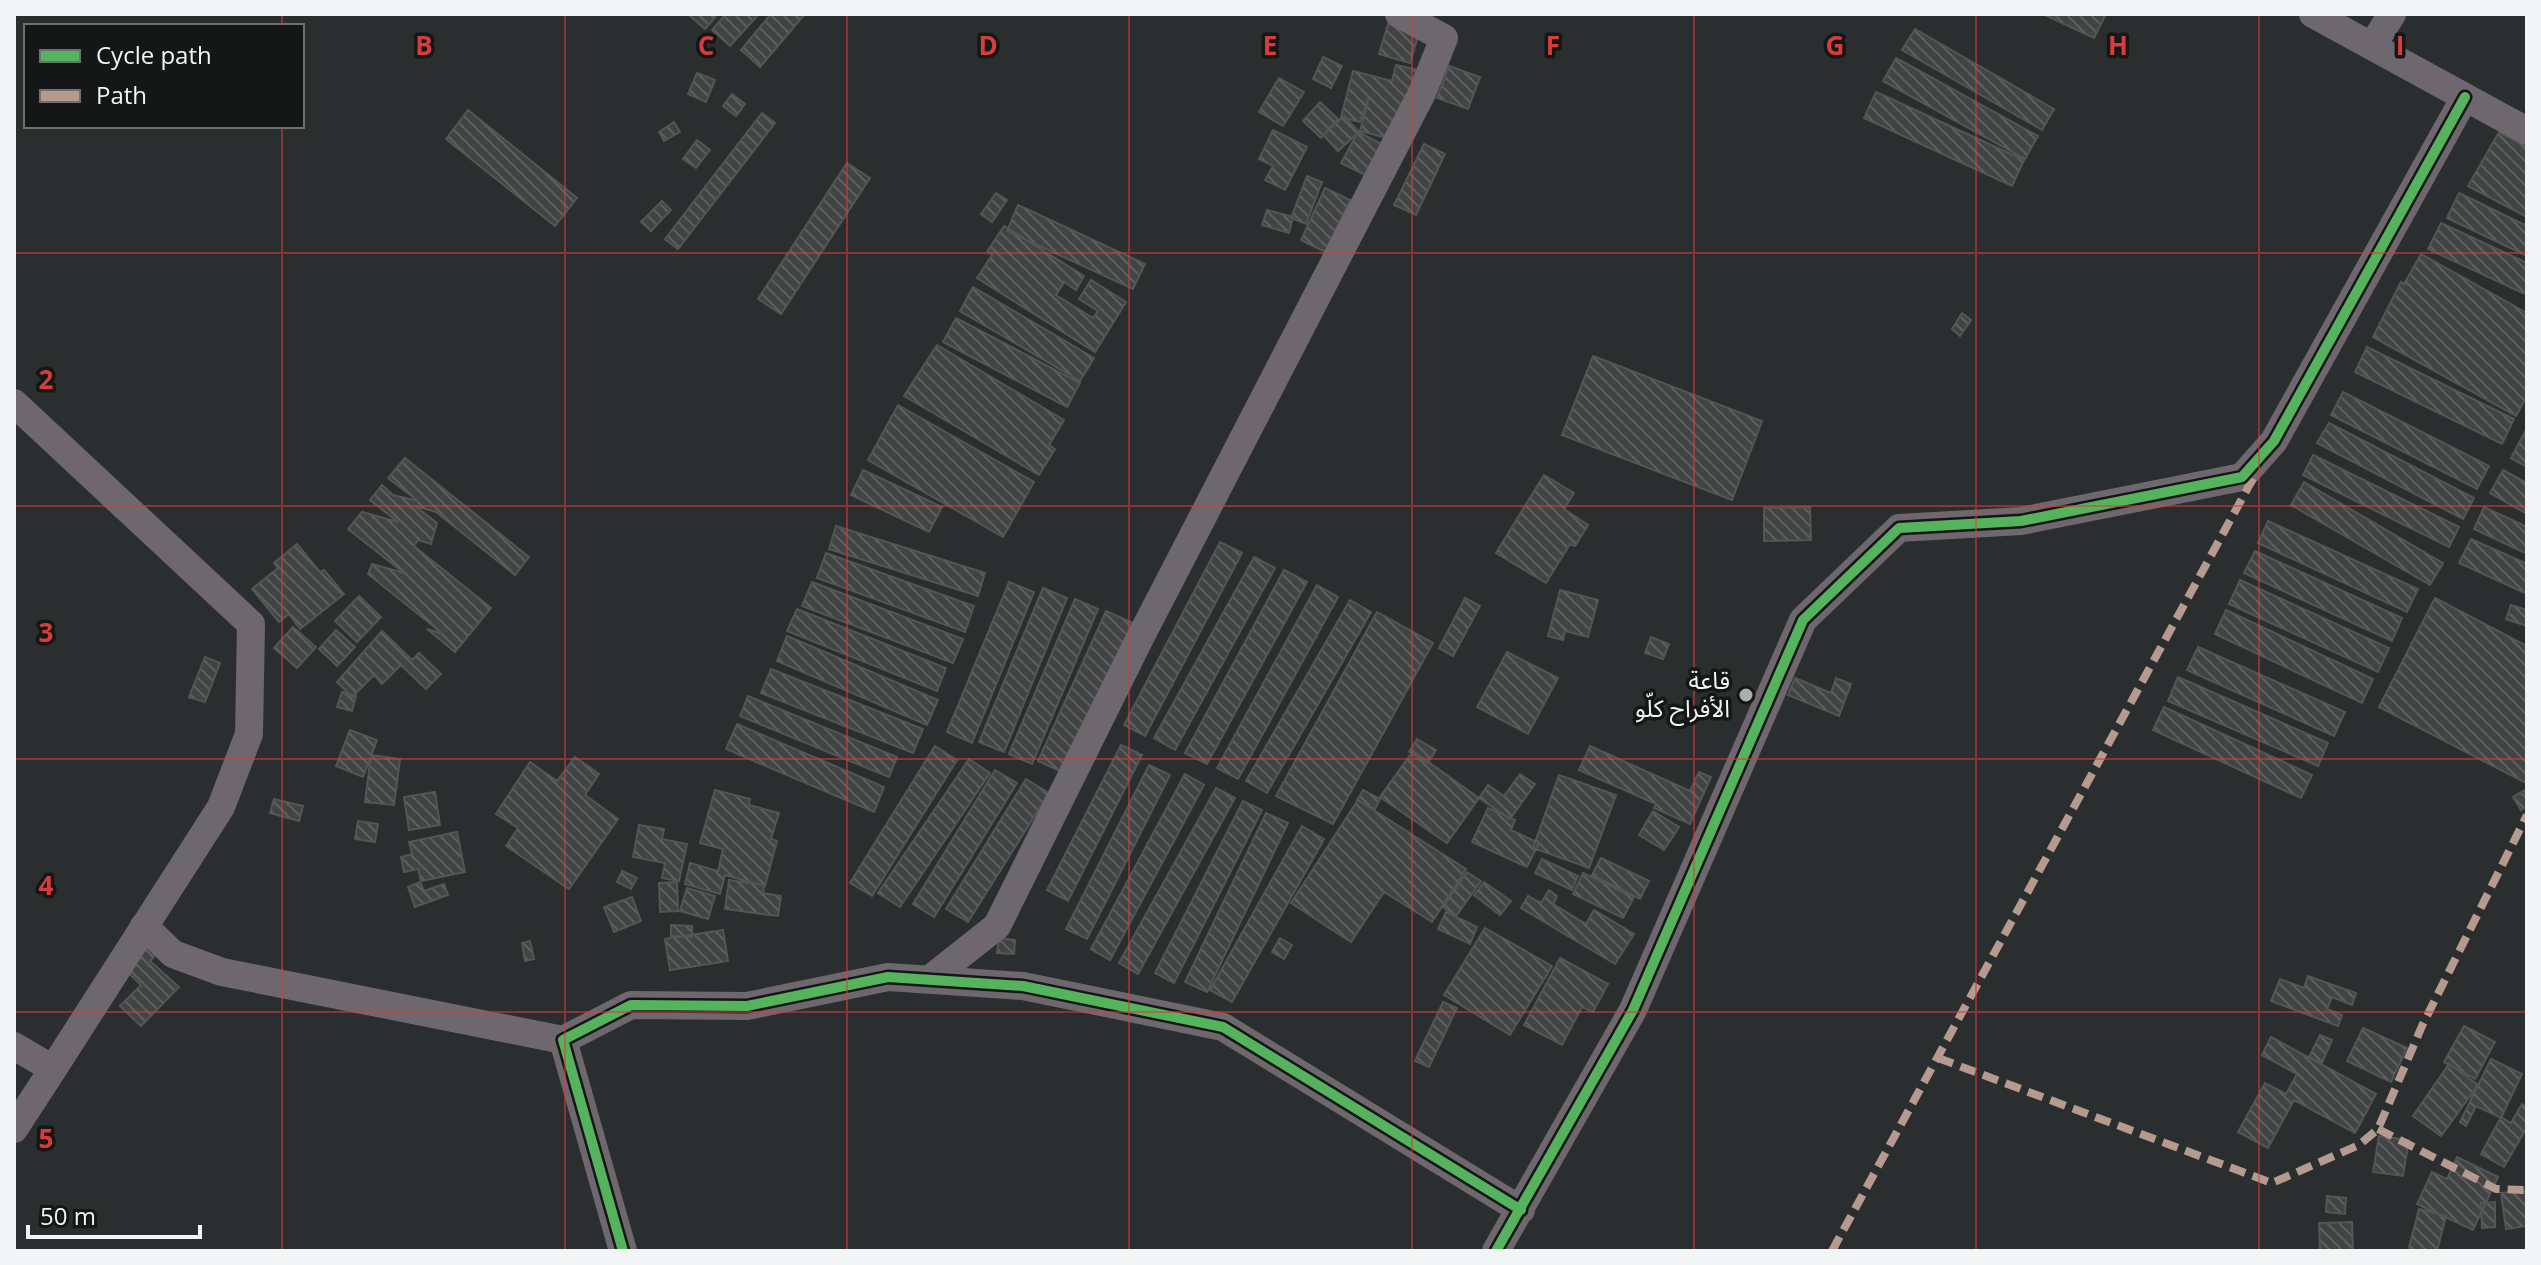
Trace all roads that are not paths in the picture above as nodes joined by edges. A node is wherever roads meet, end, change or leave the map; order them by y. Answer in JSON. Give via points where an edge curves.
{"nodes":[{"id":1,"x":1399,"y":14,"type":"edge"},
{"id":2,"x":2313,"y":14,"type":"edge"},
{"id":3,"x":2392,"y":14,"type":"edge"},
{"id":4,"x":2372,"y":46,"type":"junction"},
{"id":5,"x":2465,"y":97,"type":"junction"},
{"id":6,"x":2527,"y":131,"type":"edge"},
{"id":7,"x":14,"y":403,"type":"edge"},
{"id":8,"x":144,"y":926,"type":"junction"},
{"id":9,"x":930,"y":979,"type":"junction"},
{"id":10,"x":563,"y":1040,"type":"junction"},
{"id":11,"x":14,"y":1046,"type":"edge"},
{"id":12,"x":53,"y":1069,"type":"junction"},
{"id":13,"x":14,"y":1129,"type":"edge"},
{"id":14,"x":1521,"y":1210,"type":"junction"},
{"id":15,"x":623,"y":1251,"type":"edge"},
{"id":16,"x":1496,"y":1251,"type":"edge"}],
"edges":[{"from":1,"to":9,"type":"street","via":[[1444,38],[1422,93],[997,926]]},
{"from":2,"to":4,"type":"street"},
{"from":3,"to":4,"type":"street"},
{"from":4,"to":5,"type":"street"},
{"from":5,"to":6,"type":"street"},
{"from":5,"to":14,"type":"street","via":[[2274,441],[2242,477],[2021,521],[1899,528],[1803,620],[1633,1010]]},
{"from":7,"to":8,"type":"street","via":[[251,624],[249,734],[221,807]]},
{"from":8,"to":10,"type":"street","via":[[173,954],[222,972]]},
{"from":8,"to":12,"type":"street"},
{"from":9,"to":10,"type":"street","via":[[888,977],[747,1006],[631,1005]]},
{"from":9,"to":14,"type":"street","via":[[1023,986],[1223,1027]]},
{"from":10,"to":15,"type":"street"},
{"from":11,"to":12,"type":"street"},
{"from":12,"to":13,"type":"street"},
{"from":14,"to":16,"type":"street"}]}
